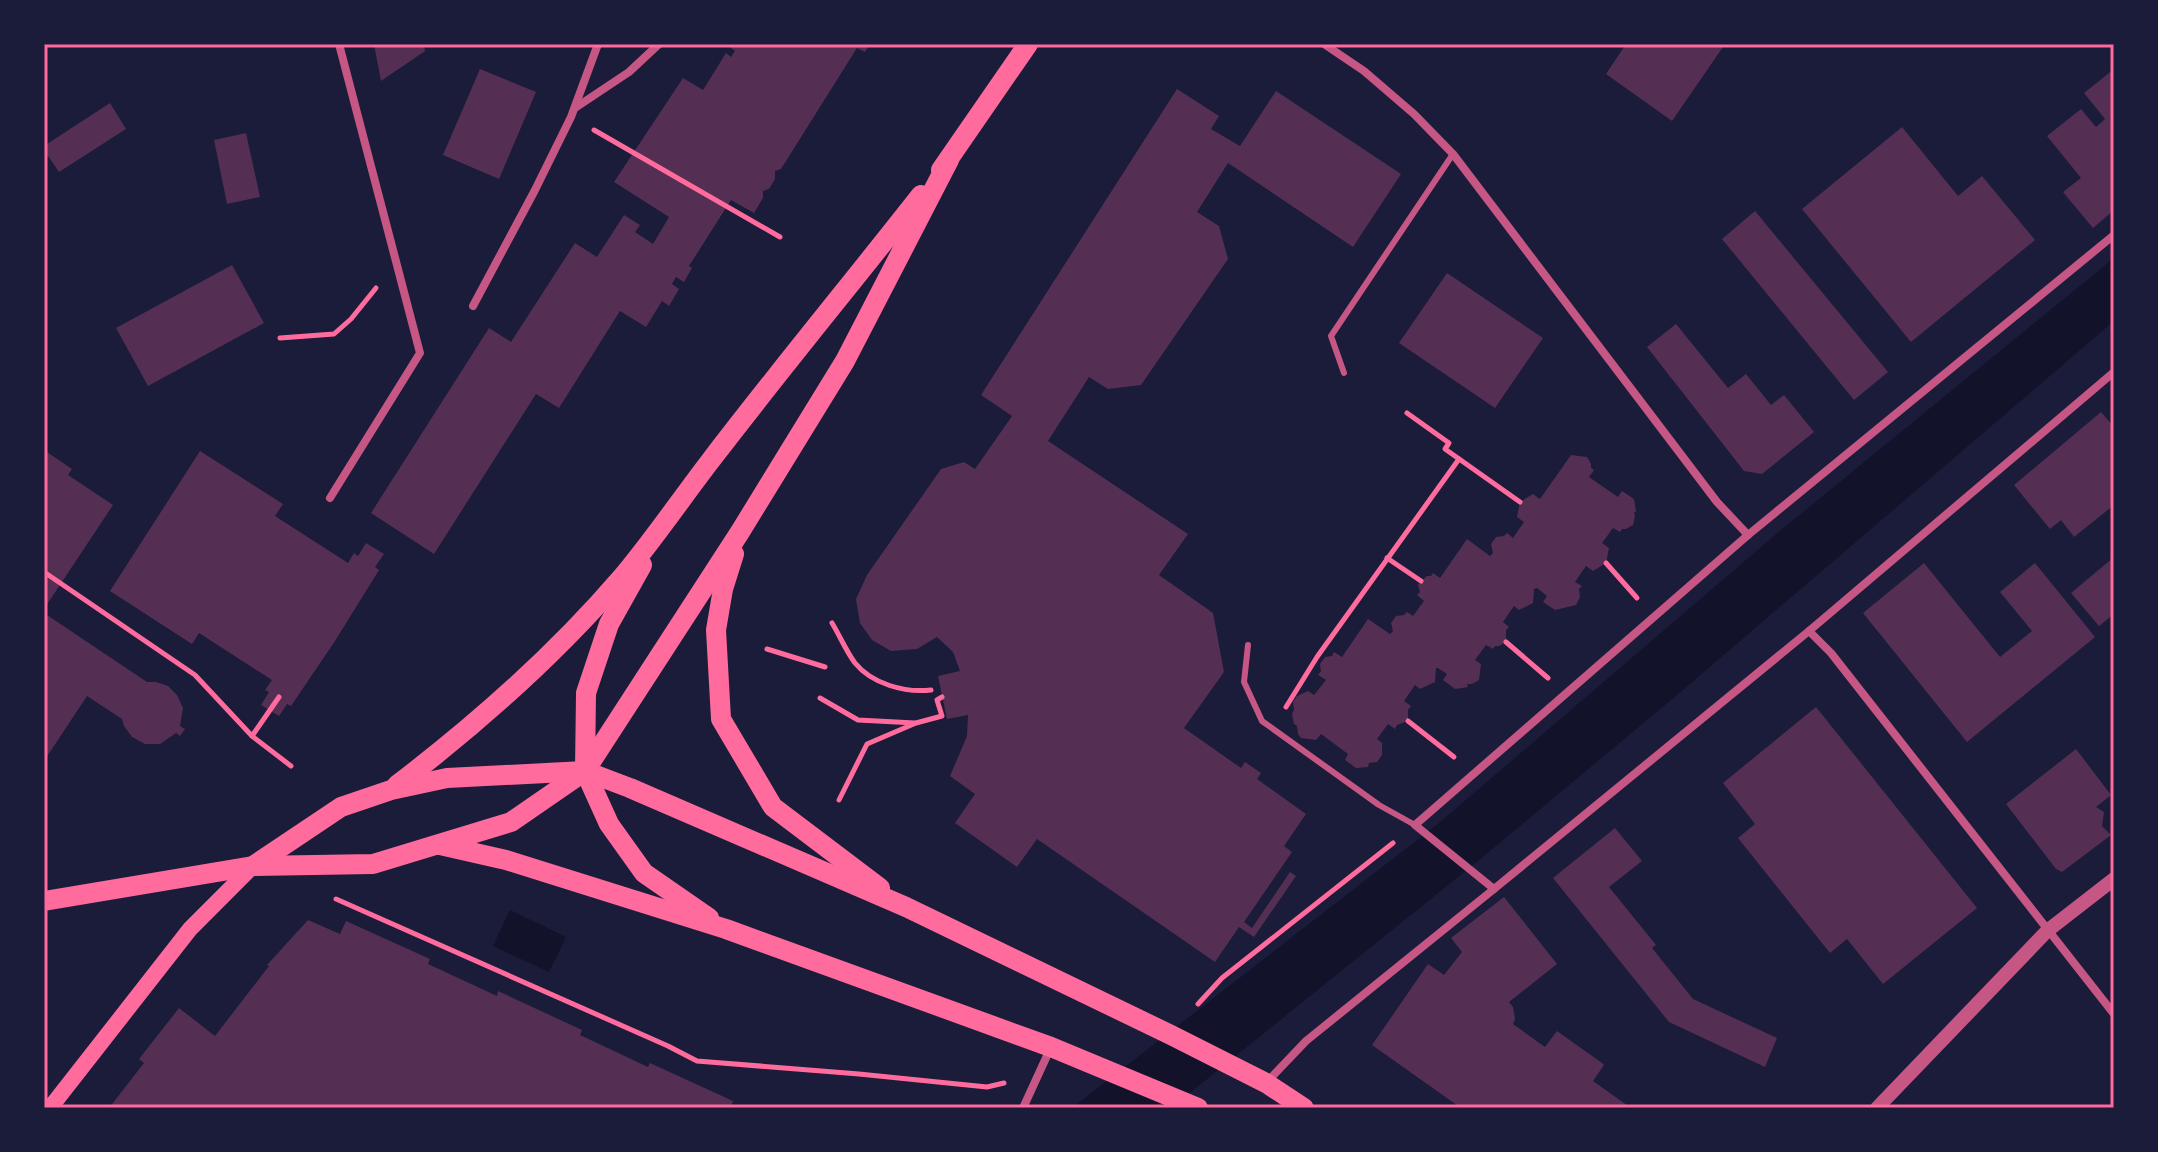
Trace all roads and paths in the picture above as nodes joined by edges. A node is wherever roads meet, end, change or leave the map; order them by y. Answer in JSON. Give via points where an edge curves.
{"nodes":[{"id":1,"x":339,"y":44,"type":"edge"},
{"id":2,"x":598,"y":44,"type":"edge"},
{"id":3,"x":659,"y":44,"type":"edge"},
{"id":4,"x":1028,"y":44,"type":"edge"},
{"id":5,"x":1324,"y":44,"type":"edge"},
{"id":6,"x":574,"y":108,"type":"junction"},
{"id":7,"x":594,"y":130,"type":"dead end"},
{"id":8,"x":1453,"y":154,"type":"junction"},
{"id":9,"x":949,"y":160,"type":"junction"},
{"id":10,"x":2114,"y":235,"type":"edge"},
{"id":11,"x":780,"y":237,"type":"dead end"},
{"id":12,"x":378,"y":286,"type":"dead end"},
{"id":13,"x":473,"y":306,"type":"dead end"},
{"id":14,"x":280,"y":338,"type":"dead end"},
{"id":15,"x":2114,"y":372,"type":"edge"},
{"id":16,"x":1344,"y":373,"type":"dead end"},
{"id":17,"x":1407,"y":413,"type":"dead end"},
{"id":18,"x":1459,"y":459,"type":"junction"},
{"id":19,"x":330,"y":498,"type":"dead end"},
{"id":20,"x":1520,"y":502,"type":"dead end"},
{"id":21,"x":661,"y":530,"type":"junction"},
{"id":22,"x":740,"y":532,"type":"junction"},
{"id":23,"x":1748,"y":535,"type":"junction"},
{"id":24,"x":1387,"y":558,"type":"junction"},
{"id":25,"x":1606,"y":563,"type":"dead end"},
{"id":26,"x":44,"y":572,"type":"edge"},
{"id":27,"x":1421,"y":581,"type":"dead end"},
{"id":28,"x":1642,"y":604,"type":"dead end"},
{"id":29,"x":832,"y":623,"type":"dead end"},
{"id":30,"x":1809,"y":631,"type":"junction"},
{"id":31,"x":1506,"y":642,"type":"dead end"},
{"id":32,"x":1248,"y":645,"type":"dead end"},
{"id":33,"x":767,"y":649,"type":"dead end"},
{"id":34,"x":825,"y":667,"type":"dead end"},
{"id":35,"x":1551,"y":681,"type":"dead end"},
{"id":36,"x":931,"y":690,"type":"dead end"},
{"id":37,"x":279,"y":697,"type":"dead end"},
{"id":38,"x":942,"y":697,"type":"dead end"},
{"id":39,"x":820,"y":698,"type":"dead end"},
{"id":40,"x":1284,"y":709,"type":"dead end"},
{"id":41,"x":1408,"y":721,"type":"dead end"},
{"id":42,"x":918,"y":722,"type":"junction"},
{"id":43,"x":252,"y":736,"type":"junction"},
{"id":44,"x":1460,"y":762,"type":"dead end"},
{"id":45,"x":291,"y":766,"type":"dead end"},
{"id":46,"x":585,"y":771,"type":"junction"},
{"id":47,"x":391,"y":790,"type":"junction"},
{"id":48,"x":839,"y":800,"type":"dead end"},
{"id":49,"x":1415,"y":825,"type":"junction"},
{"id":50,"x":436,"y":844,"type":"junction"},
{"id":51,"x":253,"y":866,"type":"junction"},
{"id":52,"x":2114,"y":879,"type":"edge"},
{"id":53,"x":1494,"y":889,"type":"junction"},
{"id":54,"x":336,"y":899,"type":"dead end"},
{"id":55,"x":44,"y":901,"type":"edge"},
{"id":56,"x":906,"y":907,"type":"junction"},
{"id":57,"x":726,"y":929,"type":"junction"},
{"id":58,"x":2047,"y":931,"type":"junction"},
{"id":59,"x":1198,"y":1004,"type":"dead end"},
{"id":60,"x":2114,"y":1014,"type":"edge"},
{"id":61,"x":1051,"y":1047,"type":"junction"},
{"id":62,"x":1005,"y":1083,"type":"dead end"},
{"id":63,"x":1266,"y":1083,"type":"junction"},
{"id":64,"x":50,"y":1108,"type":"edge"},
{"id":65,"x":1023,"y":1108,"type":"edge"},
{"id":66,"x":1198,"y":1108,"type":"edge"},
{"id":67,"x":1304,"y":1108,"type":"edge"},
{"id":68,"x":1877,"y":1108,"type":"edge"}],
"edges":[{"from":1,"to":19,"type":"street","via":[[420,353]]},
{"from":2,"to":6,"type":"street"},
{"from":3,"to":6,"type":"street","via":[[629,72]]},
{"from":4,"to":9,"type":"main road"},
{"from":5,"to":8,"type":"street","via":[[1364,71]]},
{"from":6,"to":13,"type":"street"},
{"from":7,"to":11,"type":"path"},
{"from":8,"to":16,"type":"lane","via":[[1331,336]]},
{"from":8,"to":23,"type":"street","via":[[1717,502]]},
{"from":9,"to":21,"type":"main road"},
{"from":9,"to":22,"type":"main road","via":[[845,361]]},
{"from":10,"to":23,"type":"street"},
{"from":12,"to":14,"type":"path","via":[[334,334]]},
{"from":15,"to":30,"type":"street"},
{"from":17,"to":18,"type":"path","via":[[1449,443],[1445,449]]},
{"from":18,"to":20,"type":"path"},
{"from":18,"to":24,"type":"path"},
{"from":21,"to":46,"type":"main road","via":[[609,624],[586,693]]},
{"from":21,"to":47,"type":"main road","via":[[554,648],[445,749]]},
{"from":22,"to":46,"type":"main road"},
{"from":22,"to":56,"type":"main road","via":[[716,630],[721,719],[773,807]]},
{"from":23,"to":49,"type":"street"},
{"from":24,"to":27,"type":"path"},
{"from":24,"to":40,"type":"path"},
{"from":25,"to":28,"type":"path"},
{"from":26,"to":43,"type":"path","via":[[195,675]]},
{"from":29,"to":36,"type":"path","via":[[856,664],[878,681]]},
{"from":30,"to":53,"type":"street"},
{"from":30,"to":58,"type":"street"},
{"from":31,"to":35,"type":"path"},
{"from":32,"to":49,"type":"lane","via":[[1244,682],[1262,721]]},
{"from":33,"to":34,"type":"path"},
{"from":37,"to":43,"type":"path"},
{"from":38,"to":42,"type":"path","via":[[937,700],[942,716]]},
{"from":39,"to":42,"type":"path","via":[[858,720]]},
{"from":41,"to":44,"type":"path"},
{"from":42,"to":48,"type":"path","via":[[867,744]]},
{"from":43,"to":45,"type":"path"},
{"from":46,"to":47,"type":"main road","via":[[447,778]]},
{"from":46,"to":50,"type":"main road","via":[[511,822]]},
{"from":46,"to":56,"type":"main road"},
{"from":46,"to":57,"type":"main road","via":[[609,824],[644,873]]},
{"from":47,"to":51,"type":"main road","via":[[341,807]]},
{"from":49,"to":53,"type":"street"},
{"from":49,"to":59,"type":"path","via":[[1222,978]]},
{"from":50,"to":51,"type":"main road","via":[[373,864]]},
{"from":50,"to":57,"type":"main road","via":[[506,860]]},
{"from":51,"to":55,"type":"main road"},
{"from":51,"to":64,"type":"main road","via":[[190,929]]},
{"from":52,"to":58,"type":"street"},
{"from":53,"to":63,"type":"street","via":[[1306,1041]]},
{"from":54,"to":62,"type":"path","via":[[697,1061],[987,1087]]},
{"from":56,"to":63,"type":"main road"},
{"from":57,"to":61,"type":"main road"},
{"from":58,"to":60,"type":"street"},
{"from":58,"to":68,"type":"street"},
{"from":61,"to":65,"type":"street"},
{"from":61,"to":66,"type":"main road"},
{"from":63,"to":67,"type":"main road"}]}
